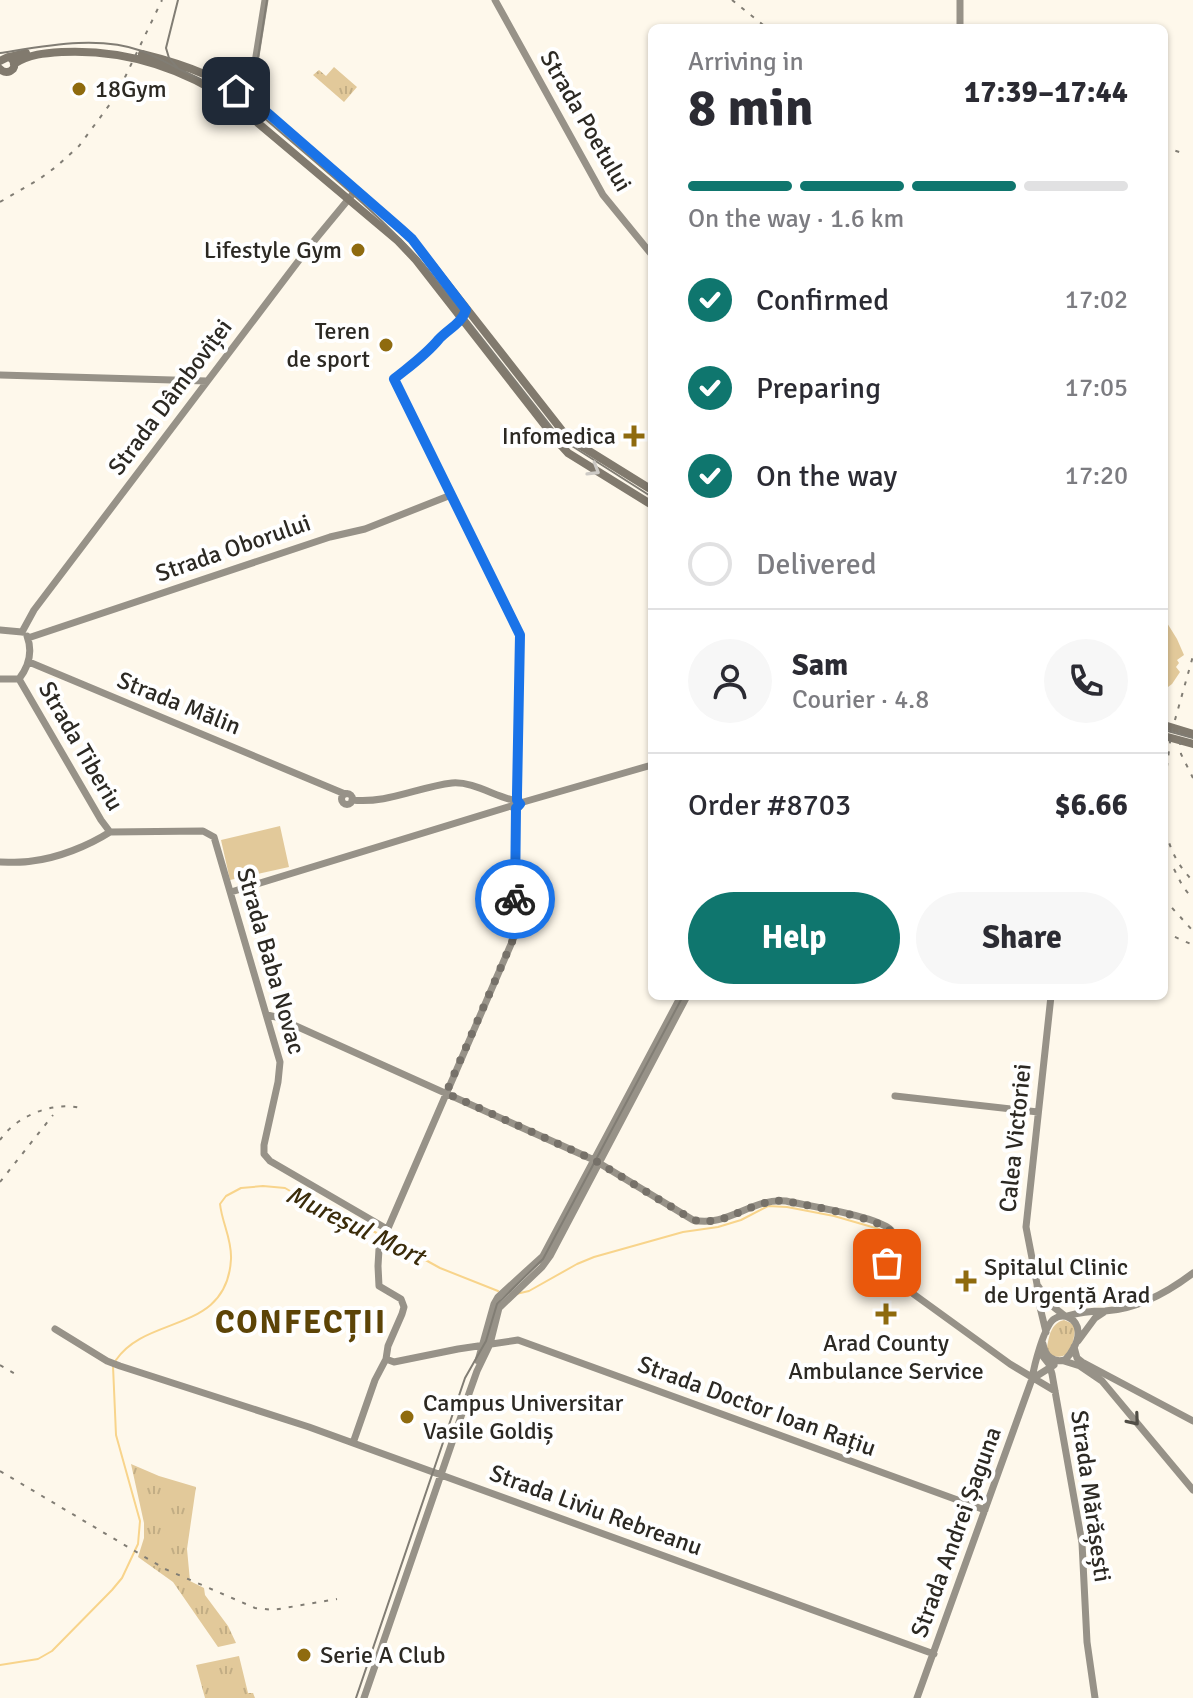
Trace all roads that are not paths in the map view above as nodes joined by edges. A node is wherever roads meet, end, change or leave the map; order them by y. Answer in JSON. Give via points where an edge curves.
{"nodes":[{"id":1,"x":265,"y":0,"type":"edge"},
{"id":2,"x":495,"y":0,"type":"edge"},
{"id":3,"x":960,"y":0,"type":"edge"},
{"id":4,"x":960,"y":24,"type":"edge"},
{"id":5,"x":5,"y":60,"type":"edge"},
{"id":6,"x":254,"y":67,"type":"junction"},
{"id":7,"x":0,"y":69,"type":"edge"},
{"id":8,"x":244,"y":95,"type":"junction"},
{"id":9,"x":263,"y":109,"type":"junction"},
{"id":10,"x":246,"y":112,"type":"junction"},
{"id":11,"x":356,"y":190,"type":"junction"},
{"id":12,"x":348,"y":199,"type":"junction"},
{"id":13,"x":648,"y":250,"type":"edge"},
{"id":14,"x":466,"y":310,"type":"junction"},
{"id":15,"x":462,"y":319,"type":"junction"},
{"id":16,"x":0,"y":375,"type":"edge"},
{"id":17,"x":207,"y":381,"type":"junction"},
{"id":18,"x":648,"y":488,"type":"edge"},
{"id":19,"x":451,"y":495,"type":"junction"},
{"id":20,"x":648,"y":503,"type":"edge"},
{"id":21,"x":0,"y":630,"type":"edge"},
{"id":22,"x":25,"y":635,"type":"junction"},
{"id":23,"x":29,"y":662,"type":"junction"},
{"id":24,"x":0,"y":679,"type":"edge"},
{"id":25,"x":19,"y":679,"type":"junction"},
{"id":26,"x":1168,"y":726,"type":"edge"},
{"id":27,"x":1193,"y":734,"type":"edge"},
{"id":28,"x":1168,"y":737,"type":"edge"},
{"id":29,"x":1193,"y":744,"type":"edge"},
{"id":30,"x":648,"y":766,"type":"edge"},
{"id":31,"x":515,"y":804,"type":"junction"},
{"id":32,"x":110,"y":832,"type":"junction"},
{"id":33,"x":0,"y":862,"type":"edge"},
{"id":34,"x":231,"y":892,"type":"junction"},
{"id":35,"x":682,"y":1000,"type":"edge"},
{"id":36,"x":1051,"y":1000,"type":"edge"},
{"id":37,"x":267,"y":1015,"type":"junction"},
{"id":38,"x":446,"y":1093,"type":"junction"},
{"id":39,"x":895,"y":1096,"type":"dead end"},
{"id":40,"x":1038,"y":1112,"type":"junction"},
{"id":41,"x":597,"y":1161,"type":"junction"},
{"id":42,"x":385,"y":1233,"type":"junction"},
{"id":43,"x":1193,"y":1273,"type":"edge"},
{"id":44,"x":1037,"y":1284,"type":"junction"},
{"id":45,"x":1106,"y":1311,"type":"junction"},
{"id":46,"x":1066,"y":1316,"type":"junction"},
{"id":47,"x":55,"y":1329,"type":"dead end"},
{"id":48,"x":1046,"y":1332,"type":"junction"},
{"id":49,"x":487,"y":1344,"type":"junction"},
{"id":50,"x":1074,"y":1346,"type":"junction"},
{"id":51,"x":1041,"y":1348,"type":"junction"},
{"id":52,"x":458,"y":1349,"type":"junction"},
{"id":53,"x":386,"y":1359,"type":"junction"},
{"id":54,"x":478,"y":1361,"type":"junction"},
{"id":55,"x":1062,"y":1361,"type":"junction"},
{"id":56,"x":1050,"y":1367,"type":"junction"},
{"id":57,"x":477,"y":1371,"type":"junction"},
{"id":58,"x":1032,"y":1379,"type":"junction"},
{"id":59,"x":1055,"y":1391,"type":"junction"},
{"id":60,"x":1193,"y":1421,"type":"edge"},
{"id":61,"x":353,"y":1443,"type":"junction"},
{"id":62,"x":441,"y":1475,"type":"junction"},
{"id":63,"x":1193,"y":1490,"type":"edge"},
{"id":64,"x":985,"y":1510,"type":"junction"},
{"id":65,"x":934,"y":1654,"type":"junction"},
{"id":66,"x":364,"y":1698,"type":"edge"},
{"id":67,"x":917,"y":1698,"type":"edge"},
{"id":68,"x":1095,"y":1698,"type":"edge"}],
"edges":[{"from":1,"to":6,"type":"street"},
{"from":2,"to":13,"type":"street","name":"Strada Poetului","via":[[603,195]]},
{"from":3,"to":4,"type":"street"},
{"from":5,"to":7,"type":"main road","via":[[13,69]]},
{"from":5,"to":8,"type":"main road","via":[[63,48],[120,49],[193,68]]},
{"from":5,"to":10,"type":"main road","via":[[58,52],[127,55],[201,83]]},
{"from":6,"to":8,"type":"street"},
{"from":6,"to":9,"type":"street"},
{"from":8,"to":9,"type":"main road"},
{"from":8,"to":10,"type":"street"},
{"from":9,"to":11,"type":"main road"},
{"from":10,"to":12,"type":"main road"},
{"from":11,"to":12,"type":"street","name":"Strada Dâmboviței"},
{"from":11,"to":14,"type":"main road","via":[[412,239]]},
{"from":12,"to":15,"type":"main road","via":[[398,241]]},
{"from":12,"to":17,"type":"street","name":"Strada Dâmboviței"},
{"from":14,"to":15,"type":"street"},
{"from":14,"to":18,"type":"main road","via":[[564,433]]},
{"from":15,"to":19,"type":"street","via":[[394,379]]},
{"from":15,"to":20,"type":"main road","one_way":true,"via":[[568,453]]},
{"from":16,"to":17,"type":"street"},
{"from":17,"to":22,"type":"street","name":"Strada Dâmboviței","via":[[34,610]]},
{"from":19,"to":22,"type":"street","name":"Strada Oborului","via":[[365,529]]},
{"from":19,"to":31,"type":"street","via":[[520,635]]},
{"from":21,"to":22,"type":"street"},
{"from":22,"to":23,"type":"street"},
{"from":23,"to":25,"type":"street"},
{"from":23,"to":31,"type":"street","name":"Strada Mălin","via":[[348,797],[385,799],[455,783]]},
{"from":24,"to":25,"type":"street"},
{"from":25,"to":32,"type":"street","name":"Strada Tiberiu"},
{"from":26,"to":27,"type":"main road"},
{"from":28,"to":29,"type":"main road"},
{"from":30,"to":31,"type":"street"},
{"from":31,"to":34,"type":"street"},
{"from":31,"to":38,"type":"street","via":[[515,935]]},
{"from":32,"to":33,"type":"street","via":[[42,859]]},
{"from":32,"to":34,"type":"street","name":"Strada Baba Novac","via":[[210,833]]},
{"from":34,"to":37,"type":"street","name":"Strada Baba Novac"},
{"from":35,"to":41,"type":"street"},
{"from":36,"to":40,"type":"street","name":"Calea Victoriei"},
{"from":37,"to":38,"type":"street"},
{"from":37,"to":42,"type":"street","name":"Strada Baba Novac","via":[[280,1068],[265,1156]]},
{"from":38,"to":41,"type":"street"},
{"from":38,"to":42,"type":"street"},
{"from":39,"to":40,"type":"street"},
{"from":40,"to":44,"type":"street","name":"Calea Victoriei","via":[[1026,1227]]},
{"from":41,"to":49,"type":"street","via":[[543,1256],[500,1301]]},
{"from":41,"to":58,"type":"street","via":[[699,1222],[772,1200],[882,1224],[896,1243],[886,1268],[890,1277]]},
{"from":42,"to":53,"type":"street","via":[[378,1256],[379,1286],[404,1305]]},
{"from":43,"to":45,"type":"street","via":[[1152,1299]]},
{"from":44,"to":46,"type":"street","name":"Calea Victoriei"},
{"from":44,"to":48,"type":"street","name":"Calea Victoriei"},
{"from":45,"to":46,"type":"street"},
{"from":45,"to":50,"type":"street"},
{"from":46,"to":48,"type":"street","via":[[1054,1319]]},
{"from":46,"to":50,"type":"street","via":[[1078,1329]]},
{"from":47,"to":61,"type":"street","name":"Strada Liviu Rebreanu","via":[[111,1362]]},
{"from":48,"to":51,"type":"street"},
{"from":49,"to":52,"type":"street"},
{"from":49,"to":54,"type":"street"},
{"from":49,"to":57,"type":"street"},
{"from":49,"to":64,"type":"street","name":"Strada Doctor Ioan Rațiu","via":[[515,1340],[543,1348]]},
{"from":50,"to":55,"type":"street"},
{"from":50,"to":60,"type":"street","via":[[1082,1362]]},
{"from":51,"to":55,"type":"street"},
{"from":51,"to":56,"type":"street","name":"Strada Mărășești"},
{"from":51,"to":58,"type":"street","name":"Strada Andrei Șaguna"},
{"from":52,"to":53,"type":"street","via":[[394,1362]]},
{"from":52,"to":54,"type":"street","via":[[472,1352]]},
{"from":53,"to":61,"type":"street"},
{"from":54,"to":57,"type":"street"},
{"from":55,"to":56,"type":"street"},
{"from":55,"to":63,"type":"street","one_way":true,"via":[[1102,1381]]},
{"from":56,"to":58,"type":"street"},
{"from":56,"to":59,"type":"street","name":"Strada Mărășești"},
{"from":57,"to":62,"type":"street"},
{"from":58,"to":59,"type":"street"},
{"from":58,"to":64,"type":"street","name":"Strada Andrei Șaguna"},
{"from":59,"to":68,"type":"street","name":"Strada Mărășești","via":[[1082,1543]]},
{"from":61,"to":62,"type":"street","name":"Strada Liviu Rebreanu"},
{"from":62,"to":65,"type":"street","name":"Strada Liviu Rebreanu"},
{"from":62,"to":66,"type":"street"},
{"from":64,"to":65,"type":"street","name":"Strada Andrei Șaguna"},
{"from":65,"to":67,"type":"street","name":"Strada Andrei Șaguna"}]}
